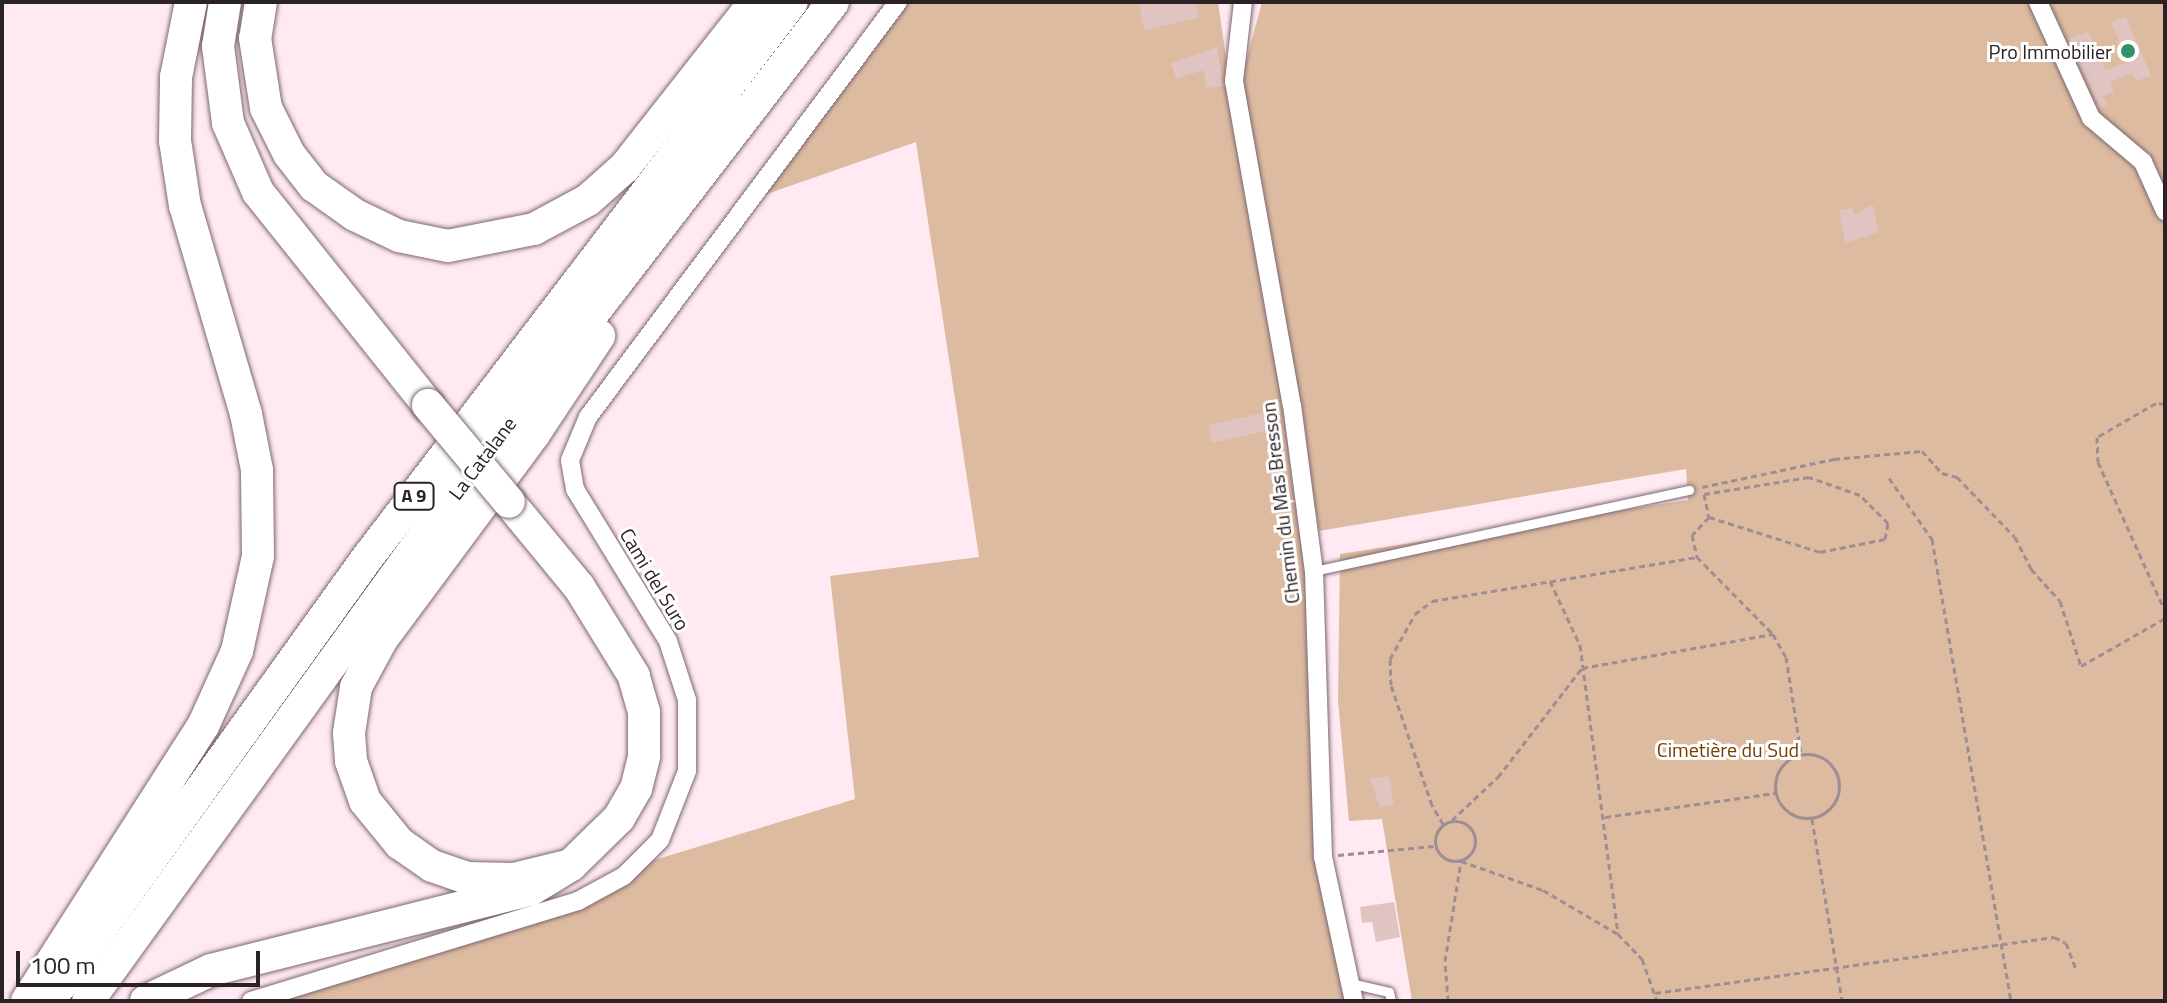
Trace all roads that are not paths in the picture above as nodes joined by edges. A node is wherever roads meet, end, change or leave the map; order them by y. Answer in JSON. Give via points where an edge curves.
{"nodes":[{"id":1,"x":191,"y":2,"type":"edge"},
{"id":2,"x":225,"y":2,"type":"edge"},
{"id":3,"x":261,"y":2,"type":"edge"},
{"id":4,"x":755,"y":2,"type":"edge"},
{"id":5,"x":792,"y":2,"type":"edge"},
{"id":6,"x":833,"y":2,"type":"edge"},
{"id":7,"x":898,"y":2,"type":"edge"},
{"id":8,"x":1243,"y":2,"type":"edge"},
{"id":9,"x":2038,"y":2,"type":"edge"},
{"id":10,"x":697,"y":175,"type":"junction"},
{"id":11,"x":2165,"y":211,"type":"edge"},
{"id":12,"x":1689,"y":490,"type":"road end"},
{"id":13,"x":1314,"y":571,"type":"junction"},
{"id":14,"x":571,"y":865,"type":"junction"},
{"id":15,"x":1352,"y":992,"type":"edge"},
{"id":16,"x":27,"y":1001,"type":"edge"},
{"id":17,"x":49,"y":1001,"type":"edge"},
{"id":18,"x":88,"y":1001,"type":"edge"},
{"id":19,"x":146,"y":1001,"type":"edge"},
{"id":20,"x":251,"y":1001,"type":"edge"},
{"id":21,"x":1391,"y":1001,"type":"edge"}],
"edges":[{"from":1,"to":16,"type":"highway","via":[[176,77],[175,141],[192,234],[246,414],[257,470],[258,556],[237,651],[203,726]]},
{"from":2,"to":14,"type":"highway","bridge":true,"via":[[218,46],[228,123],[258,192],[616,639],[634,676],[644,712],[644,756],[636,789],[604,839]]},
{"from":3,"to":4,"type":"highway","via":[[255,38],[266,108],[289,154],[314,186],[355,215],[399,236],[448,246],[534,229],[588,200],[625,167]]},
{"from":5,"to":17,"type":"highway","name":"La Catalane","number":"A 9","via":[[365,561]]},
{"from":6,"to":10,"type":"highway","name":"La Catalane","number":"A 9"},
{"from":7,"to":20,"type":"street","name":"Cami del Suro","via":[[588,417],[570,460],[575,489],[668,641],[687,700],[687,771],[660,840],[624,876],[578,901]]},
{"from":8,"to":13,"type":"street","name":"Chemin du Mas Bresson","via":[[1234,81],[1292,405]]},
{"from":9,"to":11,"type":"street","via":[[2091,118],[2143,162]]},
{"from":10,"to":14,"type":"highway","via":[[676,231],[382,639],[356,687],[351,761],[365,801],[400,844],[432,866],[467,878],[514,879]]},
{"from":10,"to":18,"type":"highway","name":"La Catalane","number":"A 9","via":[[454,494]]},
{"from":12,"to":13,"type":"lane"},
{"from":13,"to":15,"type":"street","name":"Chemin du Mas Bresson","via":[[1323,857]]},
{"from":14,"to":19,"type":"highway","via":[[530,890],[211,970]]},
{"from":15,"to":21,"type":"lane","via":[[1389,992]]}]}
